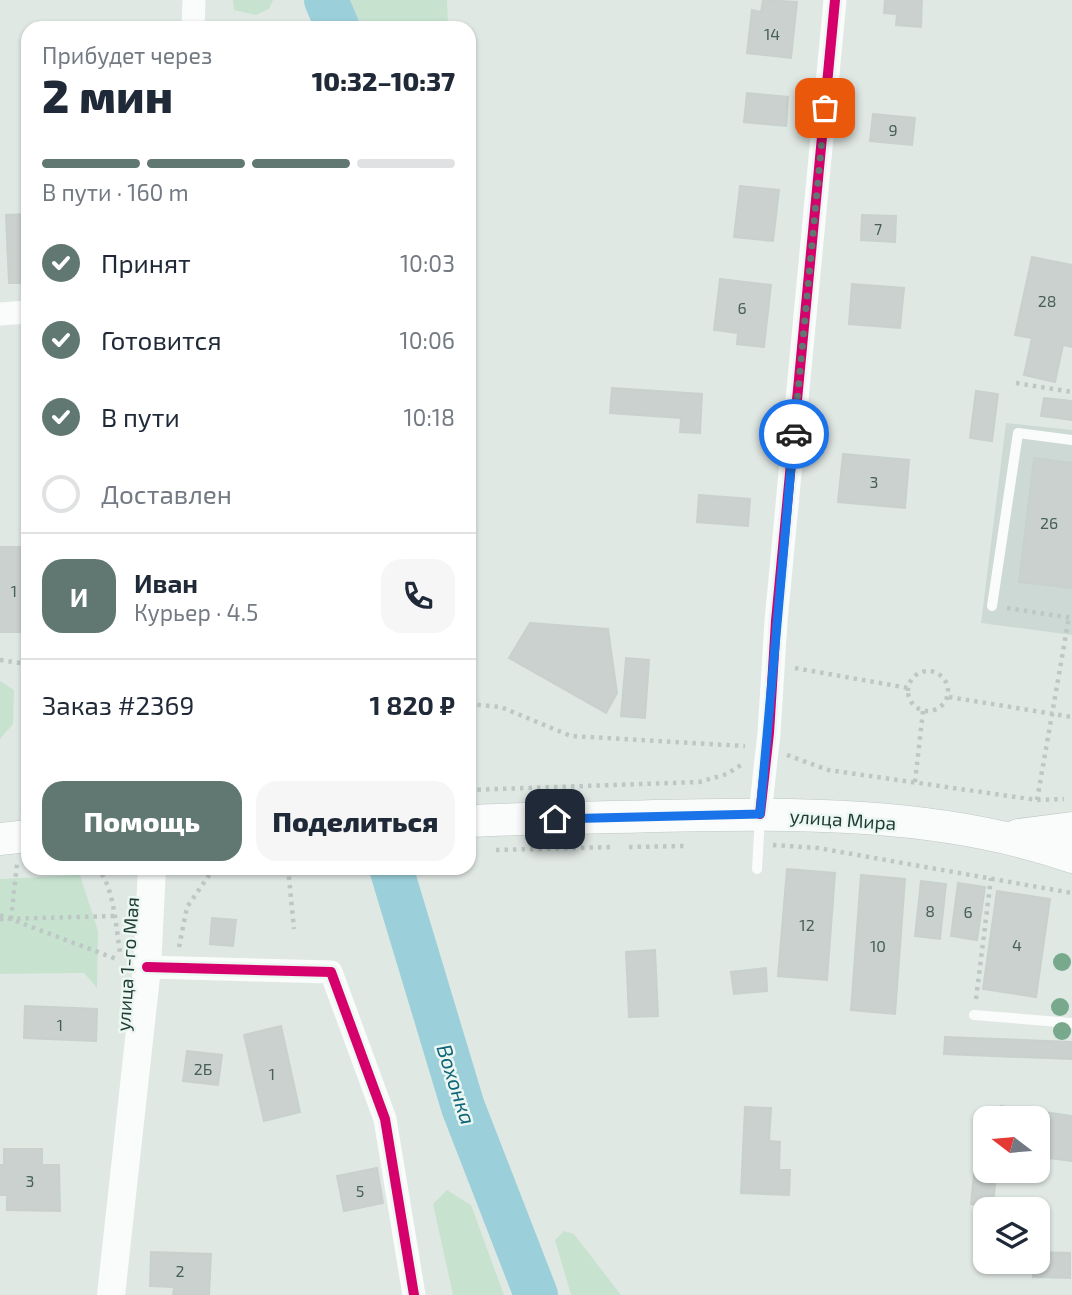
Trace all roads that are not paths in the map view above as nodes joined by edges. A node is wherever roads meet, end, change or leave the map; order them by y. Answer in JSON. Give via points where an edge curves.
{"nodes":[{"id":1,"x":194,"y":0,"type":"edge"},
{"id":2,"x":835,"y":0,"type":"edge"},
{"id":3,"x":193,"y":21,"type":"edge"},
{"id":4,"x":21,"y":312,"type":"edge"},
{"id":5,"x":0,"y":314,"type":"edge"},
{"id":6,"x":1072,"y":440,"type":"edge"},
{"id":7,"x":992,"y":606,"type":"road end"},
{"id":8,"x":476,"y":810,"type":"edge"},
{"id":9,"x":760,"y":814,"type":"junction"},
{"id":10,"x":1071,"y":814,"type":"edge"},
{"id":11,"x":1006,"y":837,"type":"junction"},
{"id":12,"x":1072,"y":857,"type":"edge"},
{"id":13,"x":757,"y":869,"type":"dead end"},
{"id":14,"x":152,"y":875,"type":"edge"},
{"id":15,"x":147,"y":967,"type":"junction"},
{"id":16,"x":974,"y":1015,"type":"road end"},
{"id":17,"x":1072,"y":1023,"type":"edge"},
{"id":18,"x":111,"y":1295,"type":"edge"},
{"id":19,"x":414,"y":1295,"type":"edge"}],
"edges":[{"from":1,"to":3,"type":"street"},
{"from":2,"to":9,"type":"street"},
{"from":4,"to":5,"type":"street"},
{"from":6,"to":7,"type":"lane","via":[[1018,433]]},
{"from":8,"to":9,"type":"main road","name":"улица Мира"},
{"from":9,"to":11,"type":"main road","name":"улица Мира","via":[[878,819]]},
{"from":9,"to":13,"type":"lane"},
{"from":10,"to":11,"type":"main road"},
{"from":11,"to":12,"type":"main road"},
{"from":14,"to":15,"type":"street","name":"улица 1-го Мая"},
{"from":15,"to":18,"type":"street","name":"улица 1-го Мая"},
{"from":15,"to":19,"type":"street","via":[[331,972],[385,1119]]},
{"from":16,"to":17,"type":"lane"}]}
